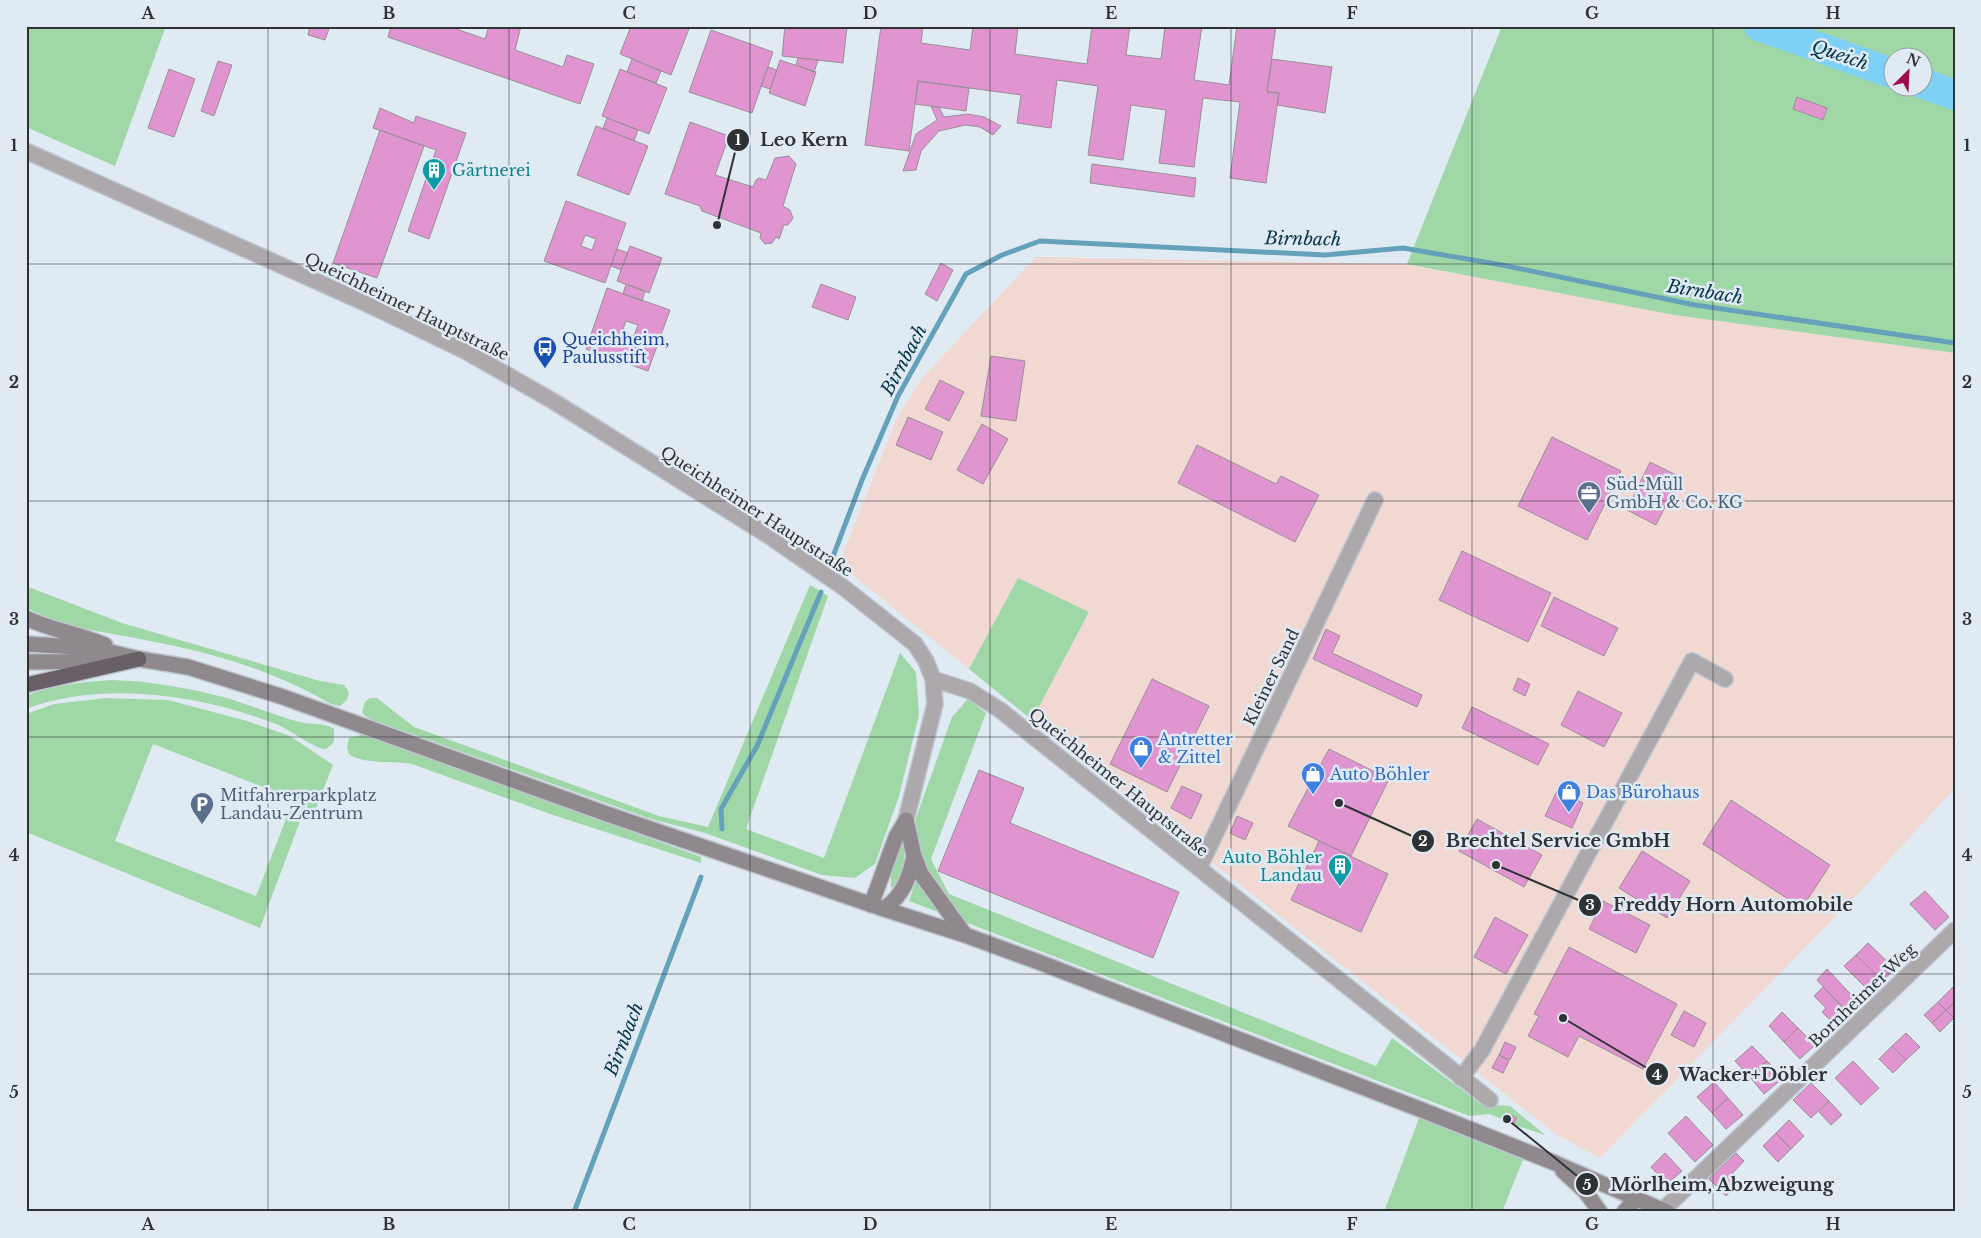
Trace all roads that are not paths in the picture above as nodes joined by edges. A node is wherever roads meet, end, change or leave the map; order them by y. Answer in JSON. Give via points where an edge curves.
{"nodes":[{"id":1,"x":26,"y":151,"type":"edge"},
{"id":2,"x":1375,"y":500,"type":"dead end"},
{"id":3,"x":26,"y":618,"type":"edge"},
{"id":4,"x":26,"y":644,"type":"edge"},
{"id":5,"x":139,"y":659,"type":"junction"},
{"id":6,"x":26,"y":662,"type":"edge"},
{"id":7,"x":934,"y":679,"type":"junction"},
{"id":8,"x":1726,"y":680,"type":"dead end"},
{"id":9,"x":26,"y":685,"type":"edge"},
{"id":10,"x":906,"y":820,"type":"junction"},
{"id":11,"x":914,"y":856,"type":"junction"},
{"id":12,"x":1199,"y":868,"type":"junction"},
{"id":13,"x":877,"y":907,"type":"junction"},
{"id":14,"x":1955,"y":930,"type":"edge"},
{"id":15,"x":966,"y":935,"type":"junction"},
{"id":16,"x":1461,"y":1078,"type":"junction"},
{"id":17,"x":1490,"y":1100,"type":"dead end"},
{"id":18,"x":1554,"y":1163,"type":"junction"},
{"id":19,"x":1637,"y":1198,"type":"junction"},
{"id":20,"x":1664,"y":1211,"type":"edge"},
{"id":21,"x":1600,"y":1212,"type":"edge"},
{"id":22,"x":1624,"y":1212,"type":"edge"}],
"edges":[{"from":1,"to":7,"type":"street","name":"Queichheimer Hauptstraße","via":[[366,303],[506,373],[769,536],[843,586],[921,650]]},
{"from":2,"to":12,"type":"street","name":"Kleiner Sand"},
{"from":3,"to":5,"type":"main road","via":[[80,634]]},
{"from":4,"to":5,"type":"main road","via":[[94,648]]},
{"from":5,"to":6,"type":"main road"},
{"from":5,"to":9,"type":"highway"},
{"from":5,"to":13,"type":"main road","via":[[233,680]]},
{"from":7,"to":10,"type":"street","name":"Queichheimer Hauptstraße","via":[[935,704]]},
{"from":7,"to":12,"type":"street","name":"Queichheimer Hauptstraße","via":[[970,691],[1000,710]]},
{"from":8,"to":16,"type":"street","via":[[1692,661],[1482,1050]]},
{"from":10,"to":11,"type":"main road"},
{"from":10,"to":13,"type":"main road","via":[[896,837]]},
{"from":11,"to":13,"type":"main road","via":[[900,896]]},
{"from":11,"to":15,"type":"main road","via":[[929,887]]},
{"from":12,"to":16,"type":"street","name":"Queichheimer Hauptstraße"},
{"from":13,"to":15,"type":"main road"},
{"from":14,"to":20,"type":"street","name":"Bornheimer Weg"},
{"from":15,"to":18,"type":"main road"},
{"from":16,"to":17,"type":"street","name":"Queichheimer Hauptstraße"},
{"from":18,"to":19,"type":"main road"},
{"from":18,"to":21,"type":"main road","via":[[1586,1191]]},
{"from":19,"to":20,"type":"main road"},
{"from":19,"to":22,"type":"main road"}]}
